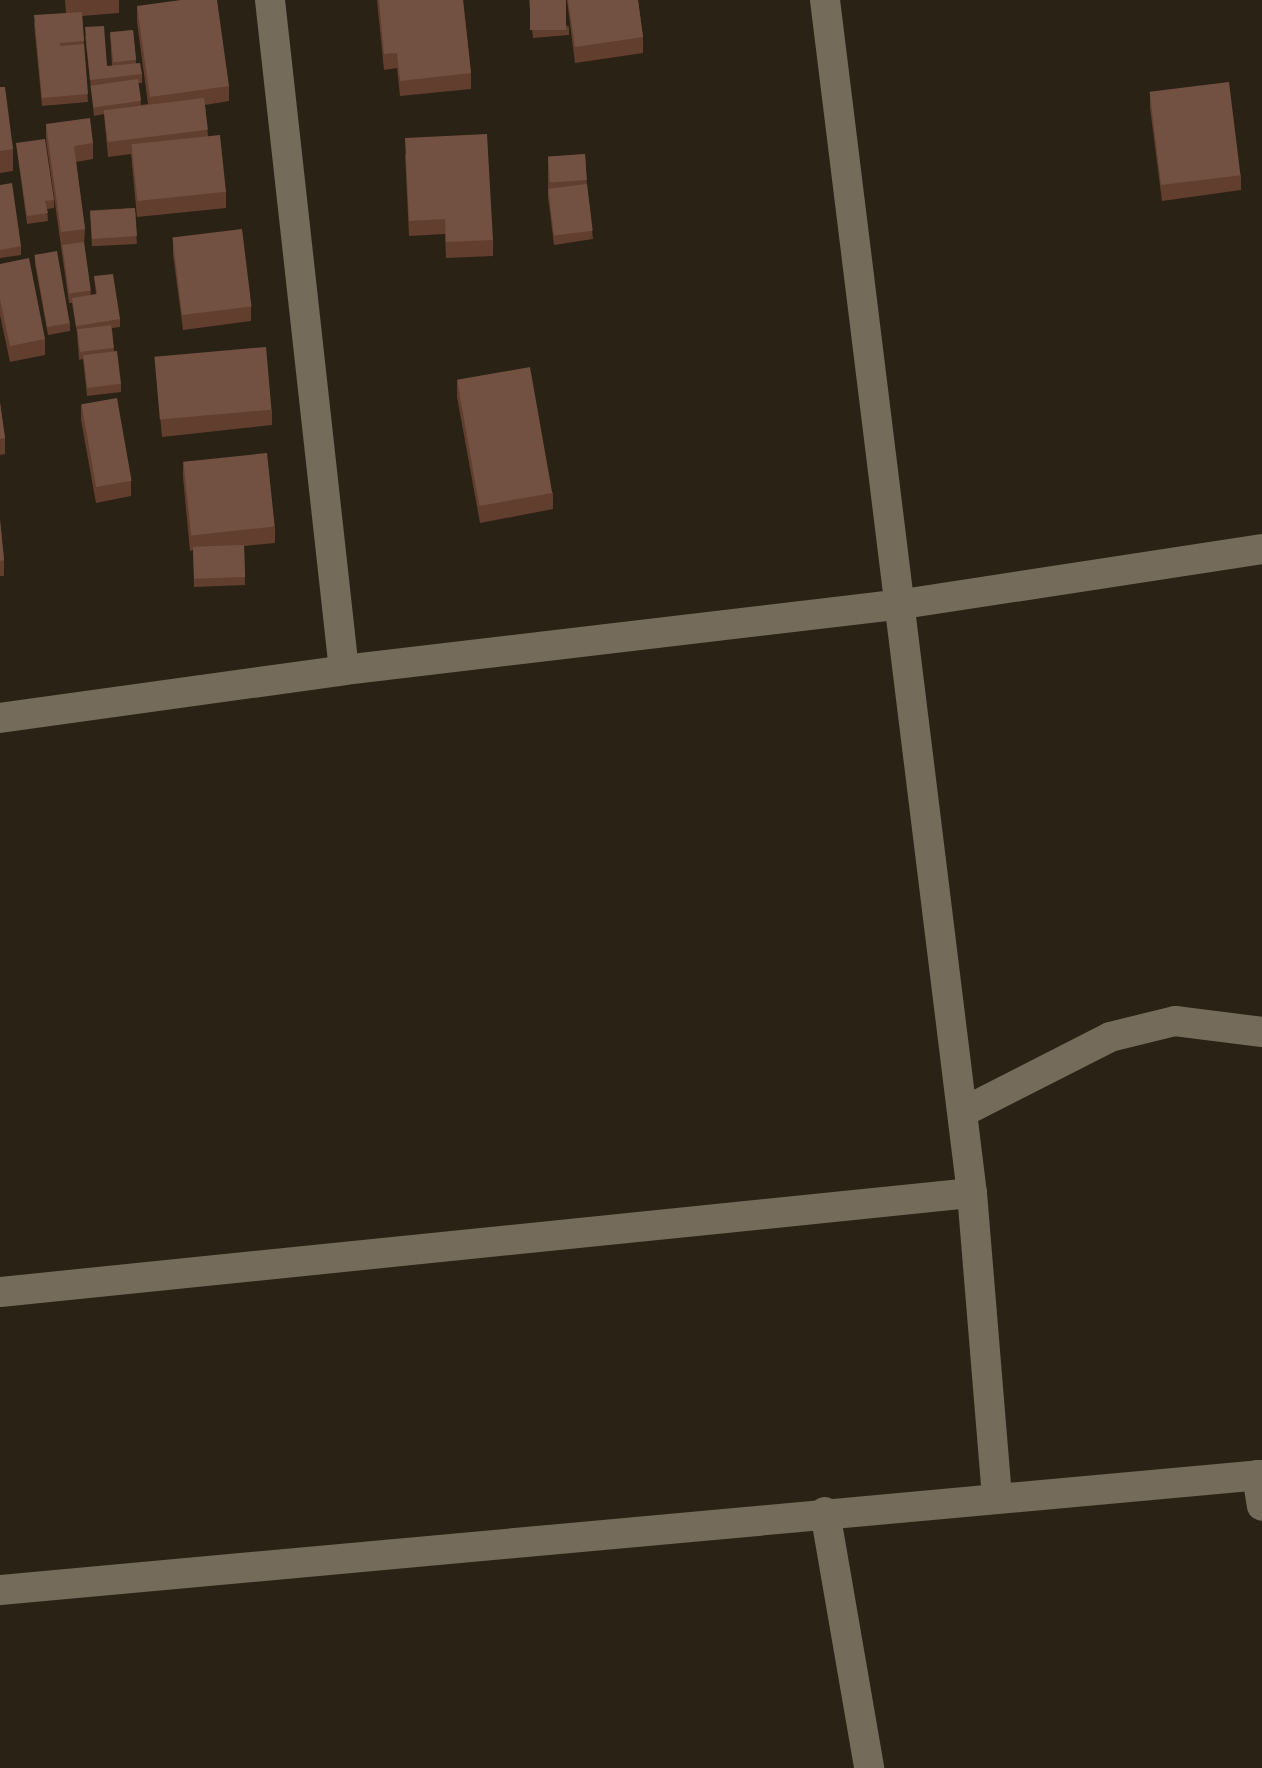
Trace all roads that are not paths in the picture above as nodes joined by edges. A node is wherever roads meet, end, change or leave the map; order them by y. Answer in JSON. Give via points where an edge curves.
{"nodes":[{"id":1,"x":270,"y":0,"type":"edge"},
{"id":2,"x":826,"y":0,"type":"edge"},
{"id":3,"x":1262,"y":549,"type":"edge"},
{"id":4,"x":903,"y":604,"type":"junction"},
{"id":5,"x":344,"y":670,"type":"junction"},
{"id":6,"x":0,"y":718,"type":"edge"},
{"id":7,"x":1262,"y":1032,"type":"edge"},
{"id":8,"x":963,"y":1112,"type":"junction"},
{"id":9,"x":972,"y":1193,"type":"junction"},
{"id":10,"x":0,"y":1292,"type":"edge"},
{"id":11,"x":1260,"y":1485,"type":"edge"},
{"id":12,"x":997,"y":1498,"type":"junction"},
{"id":13,"x":825,"y":1512,"type":"junction"},
{"id":14,"x":0,"y":1590,"type":"edge"},
{"id":15,"x":870,"y":1768,"type":"edge"}],
"edges":[{"from":1,"to":5,"type":"street"},
{"from":2,"to":4,"type":"street"},
{"from":3,"to":4,"type":"street"},
{"from":4,"to":5,"type":"street"},
{"from":4,"to":8,"type":"street"},
{"from":5,"to":6,"type":"street"},
{"from":7,"to":8,"type":"street","via":[[1175,1021],[1110,1037]]},
{"from":8,"to":9,"type":"street"},
{"from":9,"to":10,"type":"street"},
{"from":9,"to":12,"type":"street"},
{"from":11,"to":12,"type":"street"},
{"from":12,"to":13,"type":"street"},
{"from":13,"to":14,"type":"street"},
{"from":13,"to":15,"type":"street"}]}
